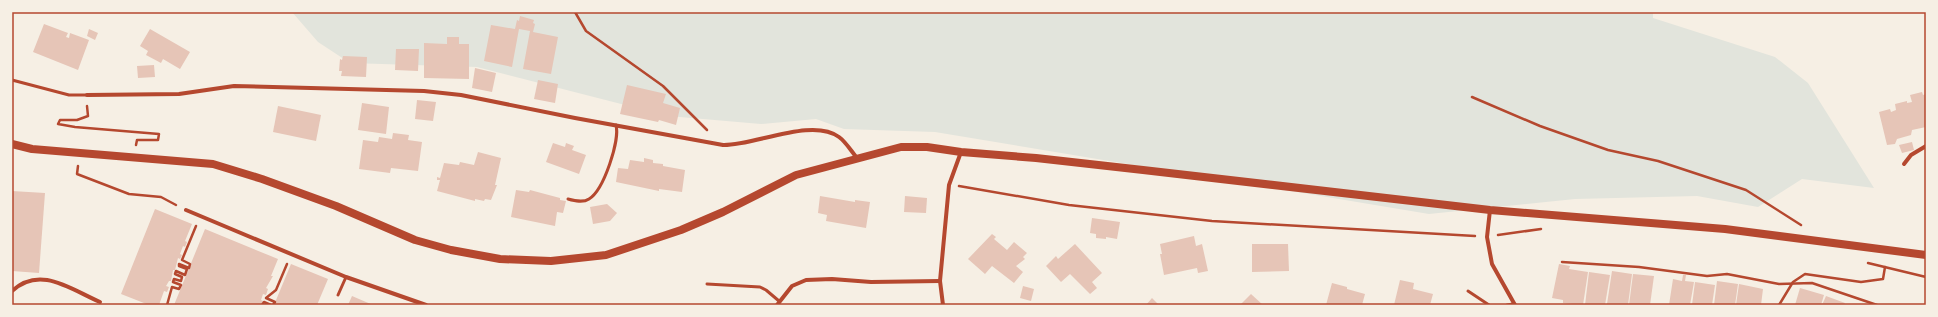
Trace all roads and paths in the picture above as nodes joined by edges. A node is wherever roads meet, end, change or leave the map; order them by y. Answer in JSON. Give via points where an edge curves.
{"nodes":[{"id":1,"x":575,"y":12,"type":"edge"},
{"id":2,"x":12,"y":80,"type":"edge"},
{"id":3,"x":87,"y":96,"type":"junction"},
{"id":4,"x":1472,"y":97,"type":"dead end"},
{"id":5,"x":616,"y":125,"type":"junction"},
{"id":6,"x":12,"y":144,"type":"edge"},
{"id":7,"x":723,"y":145,"type":"junction"},
{"id":8,"x":1926,"y":146,"type":"edge"},
{"id":9,"x":79,"y":152,"type":"junction"},
{"id":10,"x":962,"y":152,"type":"junction"},
{"id":11,"x":138,"y":157,"type":"junction"},
{"id":12,"x":857,"y":158,"type":"junction"},
{"id":13,"x":1904,"y":164,"type":"dead end"},
{"id":14,"x":949,"y":184,"type":"junction"},
{"id":15,"x":568,"y":199,"type":"dead end"},
{"id":16,"x":186,"y":210,"type":"joint"},
{"id":17,"x":1490,"y":210,"type":"junction"},
{"id":18,"x":195,"y":228,"type":"dead end"},
{"id":19,"x":1487,"y":237,"type":"junction"},
{"id":20,"x":1818,"y":240,"type":"junction"},
{"id":21,"x":1926,"y":255,"type":"edge"},
{"id":22,"x":1562,"y":262,"type":"dead end"},
{"id":23,"x":286,"y":265,"type":"dead end"},
{"id":24,"x":1885,"y":267,"type":"dead end"},
{"id":25,"x":346,"y":277,"type":"junction"},
{"id":26,"x":940,"y":281,"type":"junction"},
{"id":27,"x":1793,"y":282,"type":"junction"},
{"id":28,"x":707,"y":284,"type":"dead end"},
{"id":29,"x":12,"y":291,"type":"edge"},
{"id":30,"x":1468,"y":291,"type":"dead end"},
{"id":31,"x":338,"y":295,"type":"dead end"},
{"id":32,"x":100,"y":302,"type":"dead end"},
{"id":33,"x":778,"y":303,"type":"edge"},
{"id":34,"x":1514,"y":304,"type":"edge"},
{"id":35,"x":166,"y":305,"type":"edge"},
{"id":36,"x":262,"y":305,"type":"edge"},
{"id":37,"x":272,"y":305,"type":"edge"},
{"id":38,"x":426,"y":305,"type":"edge"},
{"id":39,"x":943,"y":305,"type":"edge"},
{"id":40,"x":1489,"y":305,"type":"edge"},
{"id":41,"x":1507,"y":305,"type":"edge"},
{"id":42,"x":1779,"y":305,"type":"edge"},
{"id":43,"x":1877,"y":305,"type":"edge"}],
"edges":[{"from":1,"to":7,"type":"path","via":[[586,31],[663,86]]},
{"from":2,"to":3,"type":"lane","via":[[69,95]]},
{"from":3,"to":5,"type":"street","via":[[179,94],[234,86],[424,91],[461,95]]},
{"from":3,"to":11,"type":"path","via":[[88,116],[77,120],[60,120],[58,124],[75,128],[159,134],[158,140],[137,140]]},
{"from":4,"to":20,"type":"path","via":[[1540,126],[1608,150],[1658,161],[1746,190],[1798,222]]},
{"from":5,"to":7,"type":"street"},
{"from":5,"to":15,"type":"lane","via":[[616,141],[597,191],[584,201]]},
{"from":6,"to":9,"type":"main road","via":[[32,149]]},
{"from":7,"to":12,"type":"street","via":[[734,146],[797,131],[829,132],[843,141]]},
{"from":8,"to":13,"type":"street"},
{"from":9,"to":11,"type":"main road"},
{"from":9,"to":16,"type":"path","via":[[77,174],[129,194],[160,197]]},
{"from":10,"to":12,"type":"main road","via":[[927,147],[901,147]]},
{"from":10,"to":14,"type":"street"},
{"from":10,"to":17,"type":"main road","via":[[1044,158]]},
{"from":11,"to":12,"type":"main road","via":[[213,164],[262,178],[415,240],[451,250],[500,259],[551,261],[606,255],[642,245],[723,212],[796,175]]},
{"from":14,"to":19,"type":"path","via":[[1069,205],[1212,221]]},
{"from":14,"to":26,"type":"street"},
{"from":16,"to":25,"type":"street"},
{"from":17,"to":19,"type":"street"},
{"from":17,"to":20,"type":"main road","via":[[1726,229]]},
{"from":18,"to":35,"type":"path","via":[[182,260],[190,264],[189,268],[179,264],[187,269],[185,275],[176,271],[175,274],[182,277],[181,282],[174,279],[173,282],[181,285],[179,289],[172,287]]},
{"from":19,"to":34,"type":"street","via":[[1492,264]]},
{"from":20,"to":21,"type":"main road"},
{"from":22,"to":27,"type":"path","via":[[1668,270],[1707,276],[1727,274],[1779,284]]},
{"from":23,"to":37,"type":"path","via":[[276,290],[266,298],[275,302]]},
{"from":24,"to":27,"type":"path","via":[[1883,279],[1861,282],[1805,274]]},
{"from":25,"to":31,"type":"lane"},
{"from":25,"to":38,"type":"street"},
{"from":26,"to":33,"type":"street","via":[[806,280],[792,286]]},
{"from":26,"to":39,"type":"street"},
{"from":27,"to":42,"type":"path"},
{"from":27,"to":43,"type":"path","via":[[1812,283]]},
{"from":28,"to":33,"type":"lane","via":[[760,287]]},
{"from":29,"to":32,"type":"street","via":[[26,281],[46,278]]},
{"from":30,"to":40,"type":"lane"},
{"from":34,"to":41,"type":"lane"},
{"from":36,"to":37,"type":"path","via":[[264,302]]}]}
